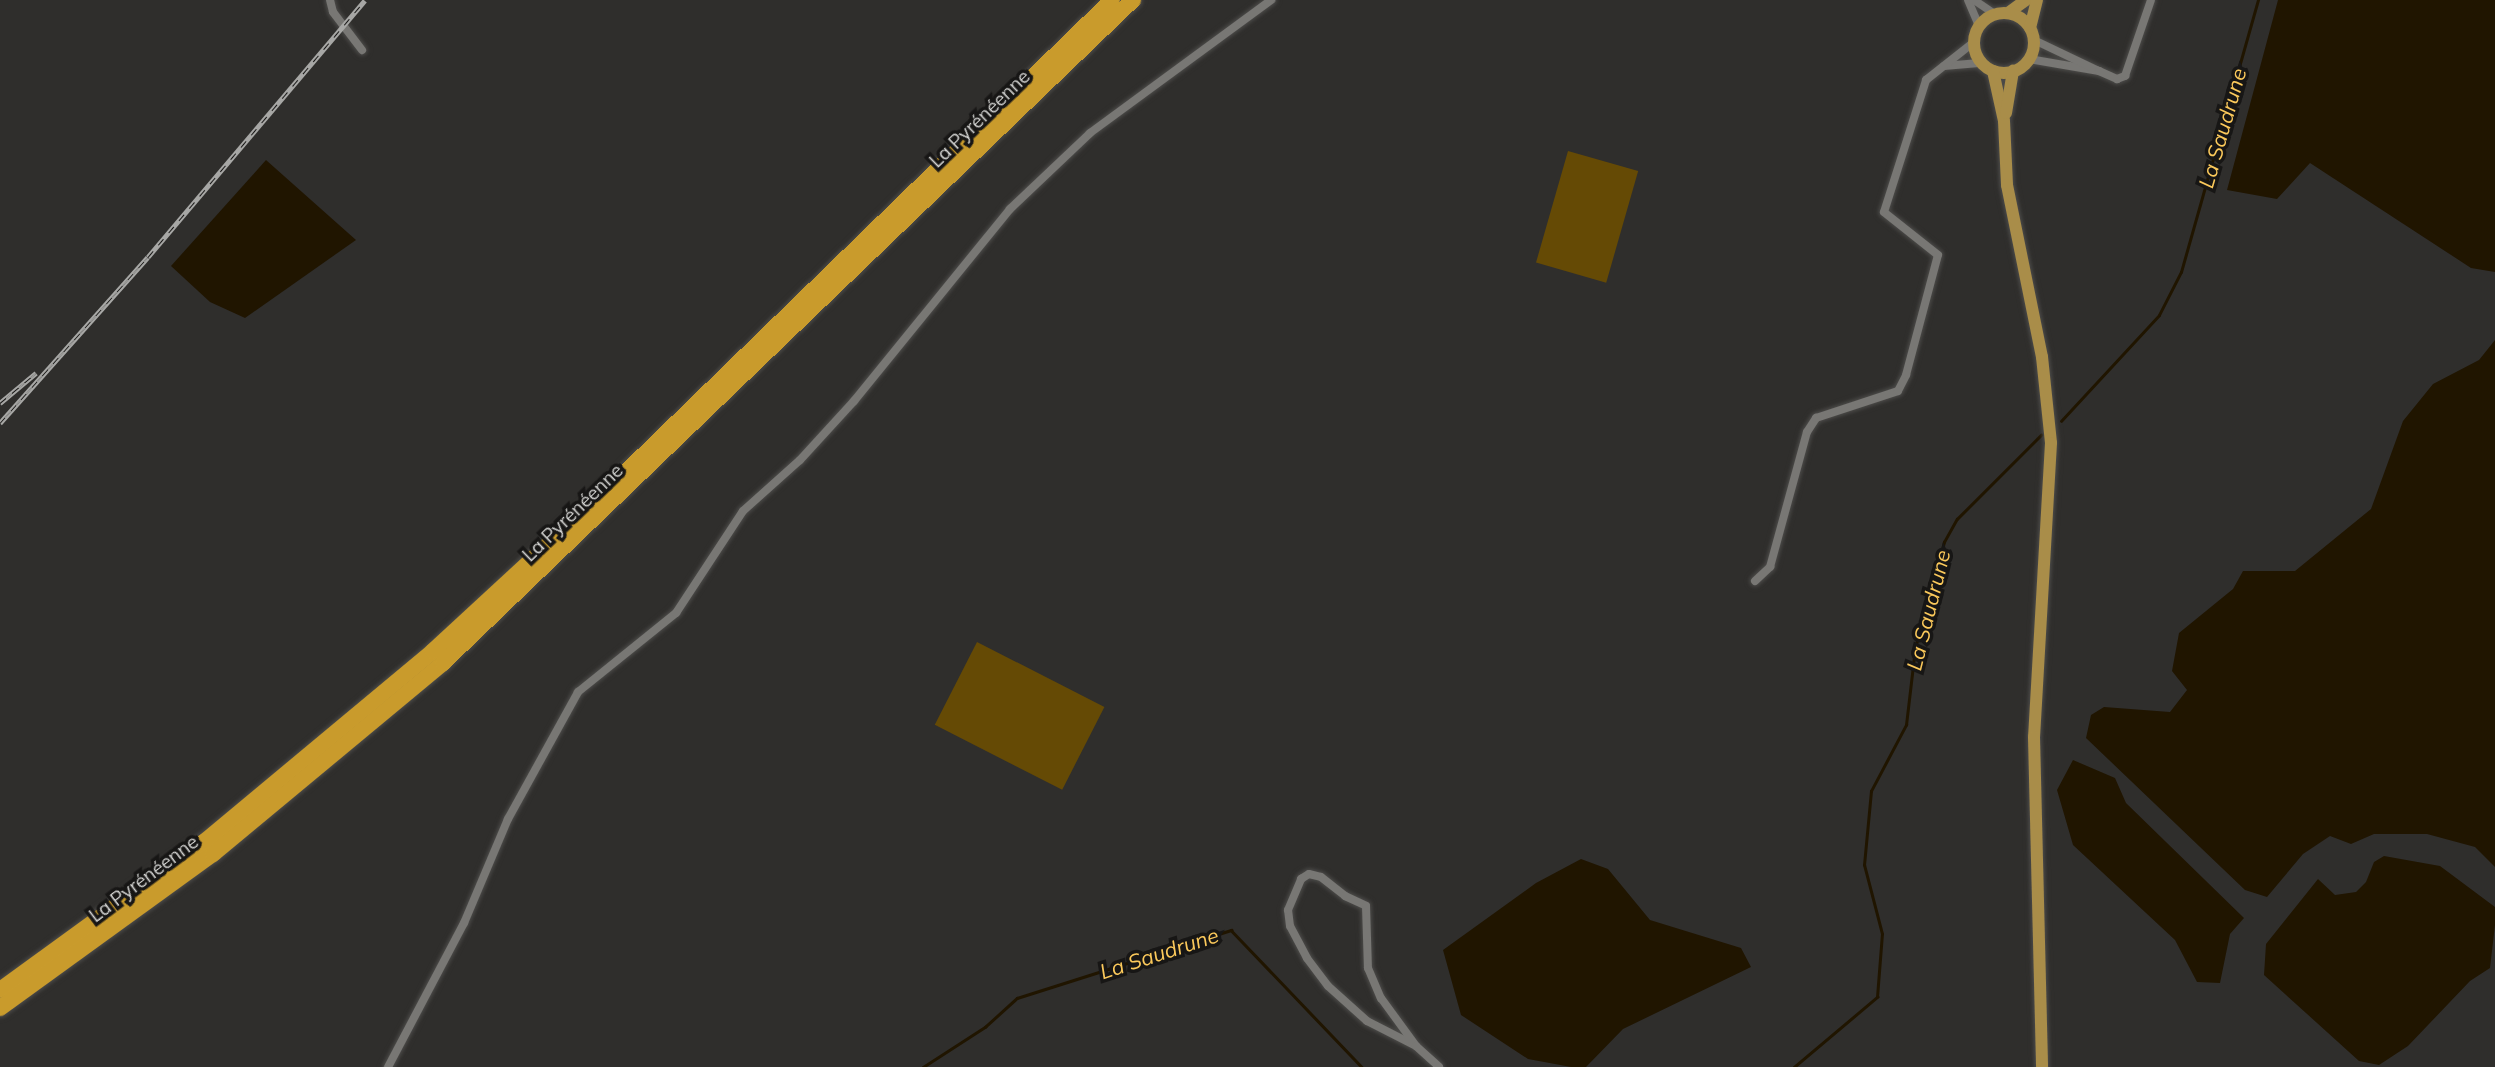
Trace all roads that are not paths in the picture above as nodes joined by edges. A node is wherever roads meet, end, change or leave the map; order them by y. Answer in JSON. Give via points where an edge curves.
{"nodes":[{"id":1,"x":330,"y":0,"type":"edge"},
{"id":2,"x":1112,"y":0,"type":"edge"},
{"id":3,"x":1133,"y":0,"type":"edge"},
{"id":4,"x":1272,"y":0,"type":"edge"},
{"id":5,"x":1968,"y":0,"type":"edge"},
{"id":6,"x":1974,"y":0,"type":"edge"},
{"id":7,"x":2026,"y":0,"type":"edge"},
{"id":8,"x":2037,"y":0,"type":"edge"},
{"id":9,"x":2151,"y":0,"type":"edge"},
{"id":10,"x":2002,"y":14,"type":"junction"},
{"id":11,"x":1979,"y":26,"type":"junction"},
{"id":12,"x":2032,"y":34,"type":"junction"},
{"id":13,"x":1974,"y":42,"type":"junction"},
{"id":14,"x":362,"y":50,"type":"dead end"},
{"id":15,"x":2029,"y":60,"type":"junction"},
{"id":16,"x":1944,"y":66,"type":"junction"},
{"id":17,"x":1988,"y":67,"type":"junction"},
{"id":18,"x":2013,"y":71,"type":"junction"},
{"id":19,"x":2099,"y":71,"type":"junction"},
{"id":20,"x":2004,"y":121,"type":"junction"},
{"id":21,"x":1755,"y":582,"type":"dead end"},
{"id":22,"x":0,"y":990,"type":"edge"},
{"id":23,"x":0,"y":1008,"type":"edge"},
{"id":24,"x":1416,"y":1046,"type":"junction"},
{"id":25,"x":388,"y":1067,"type":"edge"},
{"id":26,"x":1439,"y":1067,"type":"edge"},
{"id":27,"x":2042,"y":1067,"type":"edge"}],
"edges":[{"from":1,"to":14,"type":"street","via":[[333,12]]},
{"from":2,"to":22,"type":"highway","name":"La Pyrénéenne","via":[[598,499],[433,651],[204,842]]},
{"from":3,"to":23,"type":"highway","name":"La Pyrénéenne","via":[[639,480],[443,663],[213,854]]},
{"from":4,"to":25,"type":"street","via":[[1090,133],[1010,209],[854,401],[800,460],[743,511],[676,613],[578,692],[508,819],[464,923]]},
{"from":5,"to":11,"type":"street"},
{"from":6,"to":10,"type":"street"},
{"from":7,"to":10,"type":"main road"},
{"from":8,"to":12,"type":"main road"},
{"from":9,"to":19,"type":"street","via":[[2125,76],[2117,79]]},
{"from":10,"to":11,"type":"main road"},
{"from":10,"to":12,"type":"main road"},
{"from":11,"to":13,"type":"main road"},
{"from":12,"to":15,"type":"main road"},
{"from":12,"to":19,"type":"street"},
{"from":13,"to":16,"type":"street"},
{"from":13,"to":17,"type":"main road"},
{"from":15,"to":18,"type":"main road"},
{"from":15,"to":19,"type":"street"},
{"from":16,"to":17,"type":"street"},
{"from":16,"to":21,"type":"street","via":[[1926,80],[1884,212],[1938,255],[1906,375],[1898,391],[1816,418],[1807,432],[1770,568]]},
{"from":17,"to":18,"type":"main road"},
{"from":17,"to":20,"type":"main road"},
{"from":18,"to":20,"type":"main road"},
{"from":20,"to":27,"type":"main road","via":[[2007,185],[2042,357],[2051,443],[2034,737]]},
{"from":24,"to":24,"type":"street","via":[[1381,998],[1368,968],[1366,906],[1345,897],[1321,877],[1309,874],[1301,879],[1288,910],[1290,926],[1307,958],[1328,986],[1367,1021]]},
{"from":24,"to":26,"type":"street"}]}
